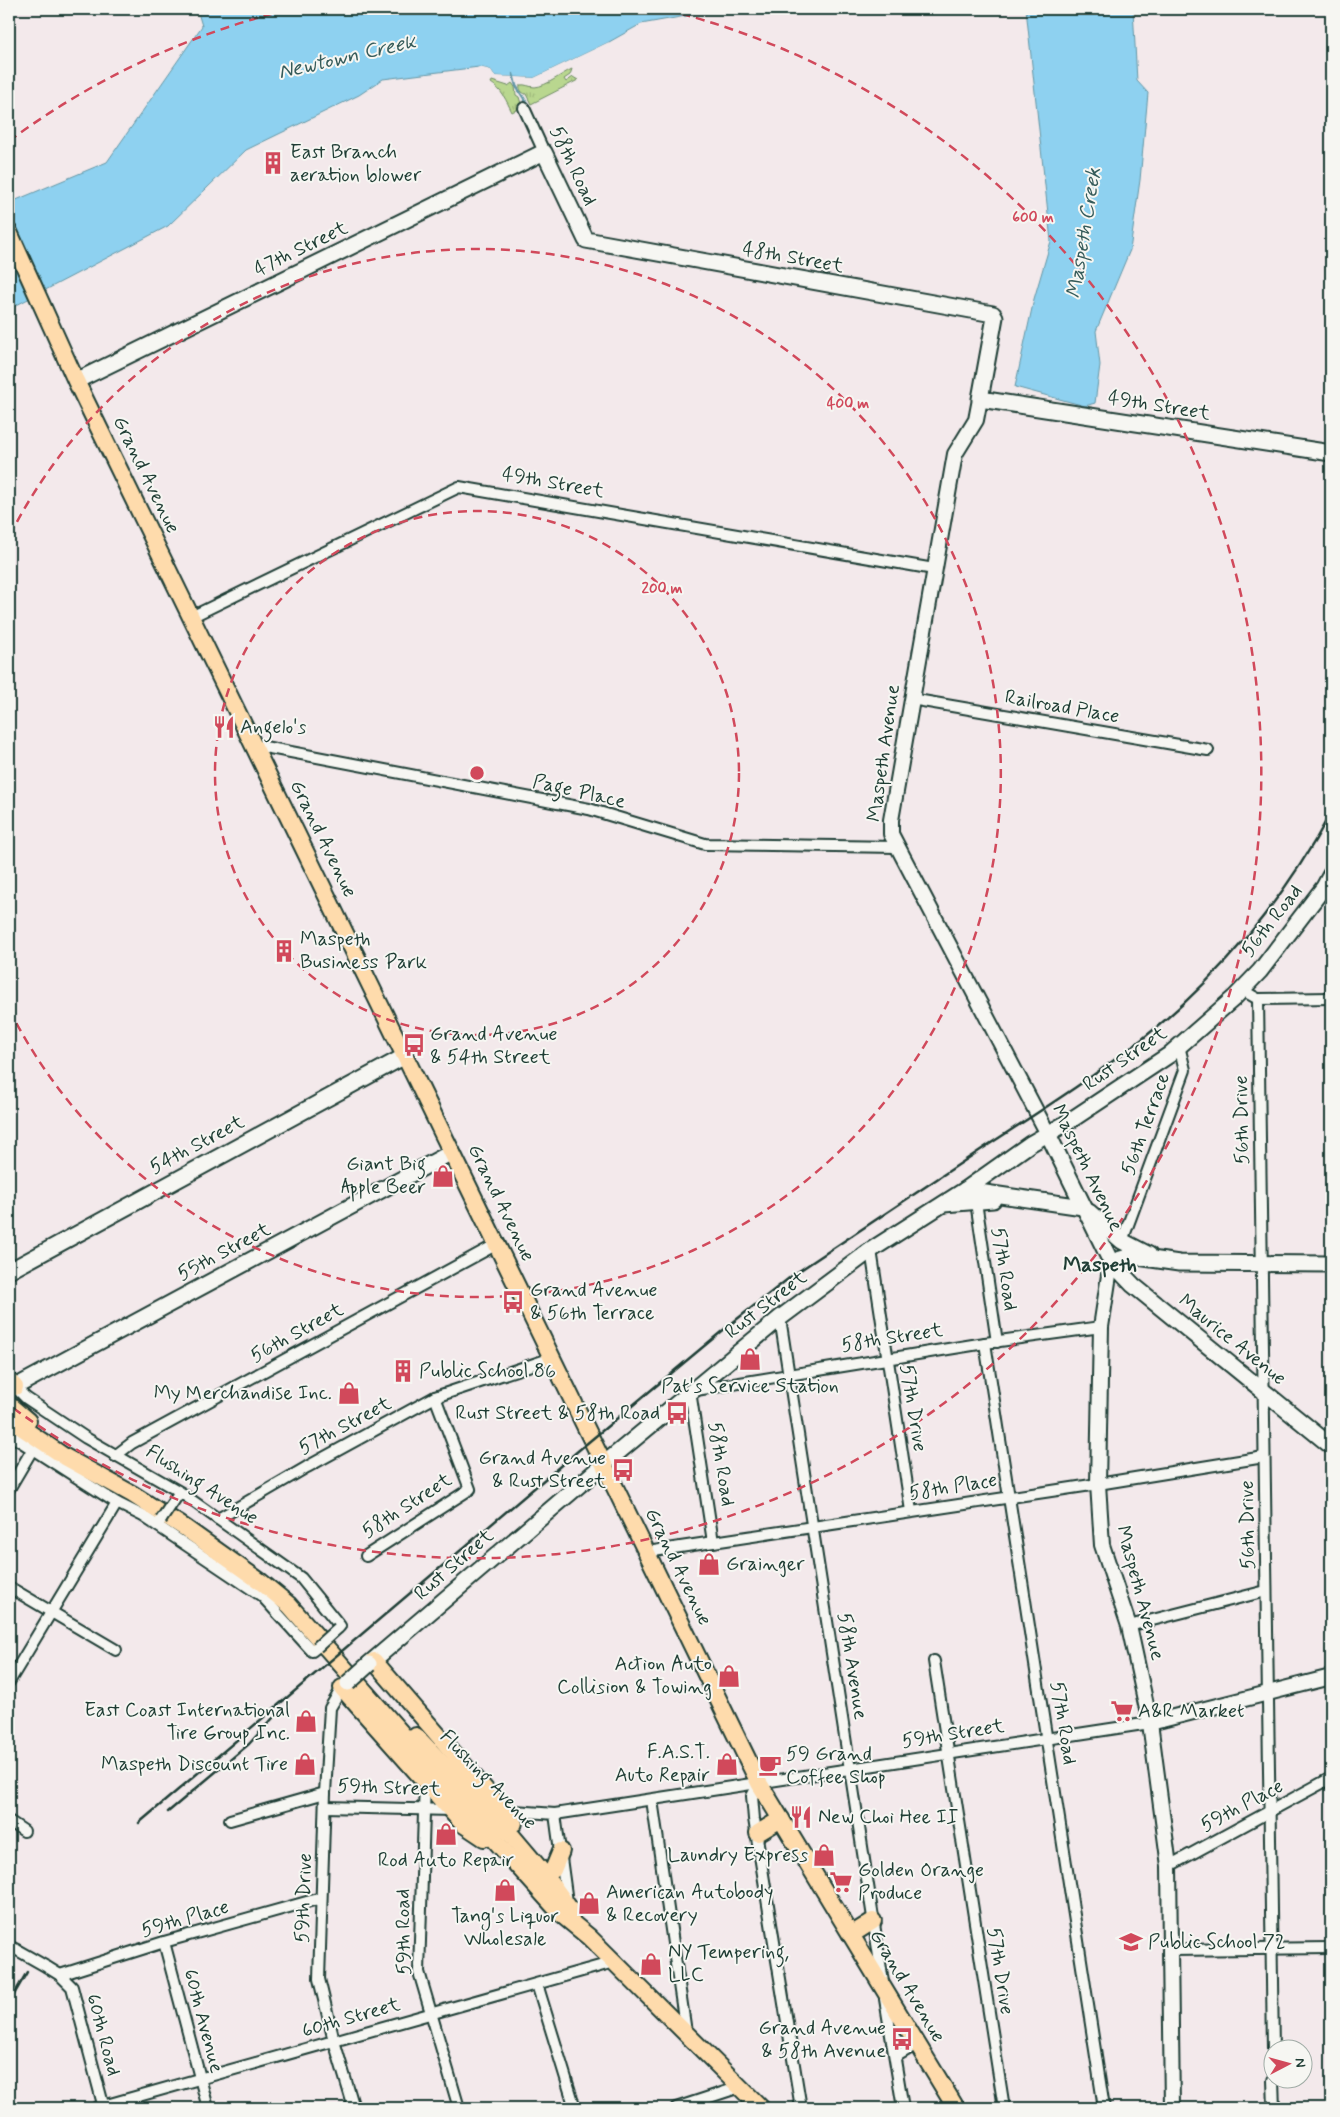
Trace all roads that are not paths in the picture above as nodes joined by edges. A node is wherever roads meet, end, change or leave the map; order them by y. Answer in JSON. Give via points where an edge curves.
{"nodes":[{"id":1,"x":524,"y":108,"type":"dead end"},
{"id":2,"x":544,"y":152,"type":"junction"},
{"id":3,"x":9,"y":232,"type":"edge"},
{"id":4,"x":586,"y":240,"type":"joint"},
{"id":5,"x":993,"y":314,"type":"joint"},
{"id":6,"x":76,"y":381,"type":"junction"},
{"id":7,"x":980,"y":399,"type":"junction"},
{"id":8,"x":1331,"y":452,"type":"edge"},
{"id":9,"x":934,"y":569,"type":"junction"},
{"id":10,"x":191,"y":617,"type":"junction"},
{"id":11,"x":911,"y":700,"type":"junction"},
{"id":12,"x":254,"y":745,"type":"junction"},
{"id":13,"x":1208,"y":750,"type":"dead end"},
{"id":14,"x":898,"y":847,"type":"junction"},
{"id":15,"x":1331,"y":874,"type":"edge"},
{"id":16,"x":1242,"y":990,"type":"junction"},
{"id":17,"x":1331,"y":998,"type":"edge"},
{"id":18,"x":1258,"y":1000,"type":"junction"},
{"id":19,"x":1179,"y":1046,"type":"junction"},
{"id":20,"x":405,"y":1056,"type":"junction"},
{"id":21,"x":1048,"y":1134,"type":"junction"},
{"id":22,"x":452,"y":1152,"type":"junction"},
{"id":23,"x":964,"y":1190,"type":"junction"},
{"id":24,"x":1015,"y":1198,"type":"junction"},
{"id":25,"x":976,"y":1202,"type":"junction"},
{"id":26,"x":942,"y":1204,"type":"junction"},
{"id":27,"x":1083,"y":1207,"type":"junction"},
{"id":28,"x":1122,"y":1241,"type":"junction"},
{"id":29,"x":497,"y":1244,"type":"junction"},
{"id":30,"x":871,"y":1250,"type":"junction"},
{"id":31,"x":1157,"y":1259,"type":"junction"},
{"id":32,"x":1111,"y":1262,"type":"junction"},
{"id":33,"x":1261,"y":1263,"type":"junction"},
{"id":34,"x":1331,"y":1264,"type":"edge"},
{"id":35,"x":9,"y":1271,"type":"edge"},
{"id":36,"x":780,"y":1318,"type":"junction"},
{"id":37,"x":1101,"y":1327,"type":"junction"},
{"id":38,"x":997,"y":1342,"type":"junction"},
{"id":39,"x":985,"y":1343,"type":"junction"},
{"id":40,"x":552,"y":1358,"type":"junction"},
{"id":41,"x":888,"y":1359,"type":"junction"},
{"id":42,"x":789,"y":1375,"type":"junction"},
{"id":43,"x":12,"y":1384,"type":"edge"},
{"id":44,"x":690,"y":1391,"type":"junction"},
{"id":45,"x":1264,"y":1392,"type":"junction"},
{"id":46,"x":435,"y":1397,"type":"junction"},
{"id":47,"x":9,"y":1405,"type":"edge"},
{"id":48,"x":9,"y":1419,"type":"edge"},
{"id":49,"x":9,"y":1434,"type":"edge"},
{"id":50,"x":1331,"y":1446,"type":"edge"},
{"id":51,"x":32,"y":1450,"type":"junction"},
{"id":52,"x":115,"y":1456,"type":"junction"},
{"id":53,"x":1264,"y":1457,"type":"junction"},
{"id":54,"x":604,"y":1464,"type":"junction"},
{"id":55,"x":1098,"y":1484,"type":"junction"},
{"id":56,"x":9,"y":1489,"type":"edge"},
{"id":57,"x":179,"y":1494,"type":"junction"},
{"id":58,"x":1010,"y":1496,"type":"junction"},
{"id":59,"x":117,"y":1502,"type":"junction"},
{"id":60,"x":911,"y":1511,"type":"junction"},
{"id":61,"x":218,"y":1519,"type":"junction"},
{"id":62,"x":159,"y":1522,"type":"junction"},
{"id":63,"x":812,"y":1527,"type":"junction"},
{"id":64,"x":713,"y":1542,"type":"junction"},
{"id":65,"x":647,"y":1552,"type":"junction"},
{"id":66,"x":366,"y":1556,"type":"dead end"},
{"id":67,"x":9,"y":1587,"type":"edge"},
{"id":68,"x":1266,"y":1591,"type":"junction"},
{"id":69,"x":51,"y":1612,"type":"junction"},
{"id":70,"x":1129,"y":1626,"type":"junction"},
{"id":71,"x":116,"y":1650,"type":"dead end"},
{"id":72,"x":934,"y":1661,"type":"dead end"},
{"id":73,"x":371,"y":1662,"type":"junction"},
{"id":74,"x":1331,"y":1677,"type":"edge"},
{"id":75,"x":9,"y":1682,"type":"edge"},
{"id":76,"x":345,"y":1686,"type":"junction"},
{"id":77,"x":1268,"y":1694,"type":"junction"},
{"id":78,"x":1150,"y":1723,"type":"junction"},
{"id":79,"x":1048,"y":1740,"type":"junction"},
{"id":80,"x":949,"y":1754,"type":"junction"},
{"id":81,"x":850,"y":1769,"type":"junction"},
{"id":82,"x":1331,"y":1778,"type":"edge"},
{"id":83,"x":424,"y":1780,"type":"junction"},
{"id":84,"x":759,"y":1783,"type":"junction"},
{"id":85,"x":325,"y":1793,"type":"junction"},
{"id":86,"x":652,"y":1800,"type":"junction"},
{"id":87,"x":325,"y":1806,"type":"junction"},
{"id":88,"x":486,"y":1809,"type":"junction"},
{"id":89,"x":423,"y":1810,"type":"junction"},
{"id":90,"x":451,"y":1810,"type":"junction"},
{"id":91,"x":503,"y":1810,"type":"junction"},
{"id":92,"x":1270,"y":1812,"type":"junction"},
{"id":93,"x":555,"y":1814,"type":"junction"},
{"id":94,"x":781,"y":1819,"type":"junction"},
{"id":95,"x":230,"y":1820,"type":"dead end"},
{"id":96,"x":9,"y":1821,"type":"edge"},
{"id":97,"x":24,"y":1831,"type":"dead end"},
{"id":98,"x":758,"y":1833,"type":"junction"},
{"id":99,"x":561,"y":1851,"type":"junction"},
{"id":100,"x":508,"y":1855,"type":"junction"},
{"id":101,"x":529,"y":1856,"type":"junction"},
{"id":102,"x":1170,"y":1866,"type":"junction"},
{"id":103,"x":539,"y":1879,"type":"junction"},
{"id":104,"x":321,"y":1898,"type":"junction"},
{"id":105,"x":568,"y":1908,"type":"junction"},
{"id":106,"x":873,"y":1921,"type":"junction"},
{"id":107,"x":851,"y":1935,"type":"junction"},
{"id":108,"x":589,"y":1937,"type":"junction"},
{"id":109,"x":164,"y":1942,"type":"junction"},
{"id":110,"x":13,"y":1948,"type":"edge"},
{"id":111,"x":1272,"y":1948,"type":"junction"},
{"id":112,"x":1331,"y":1948,"type":"edge"},
{"id":113,"x":1171,"y":1950,"type":"junction"},
{"id":114,"x":614,"y":1962,"type":"junction"},
{"id":115,"x":60,"y":1975,"type":"junction"},
{"id":116,"x":537,"y":1984,"type":"junction"},
{"id":117,"x":884,"y":1989,"type":"junction"},
{"id":118,"x":431,"y":2014,"type":"junction"},
{"id":119,"x":686,"y":2034,"type":"junction"},
{"id":120,"x":1273,"y":2040,"type":"edge"},
{"id":121,"x":334,"y":2041,"type":"junction"},
{"id":122,"x":917,"y":2044,"type":"junction"},
{"id":123,"x":895,"y":2057,"type":"junction"},
{"id":124,"x":200,"y":2079,"type":"junction"},
{"id":125,"x":740,"y":2087,"type":"junction"},
{"id":126,"x":1273,"y":2090,"type":"edge"},
{"id":127,"x":101,"y":2108,"type":"edge"},
{"id":128,"x":208,"y":2108,"type":"edge"},
{"id":129,"x":354,"y":2108,"type":"edge"},
{"id":130,"x":459,"y":2108,"type":"edge"},
{"id":131,"x":575,"y":2108,"type":"edge"},
{"id":132,"x":676,"y":2108,"type":"edge"},
{"id":133,"x":761,"y":2108,"type":"edge"},
{"id":134,"x":801,"y":2108,"type":"edge"},
{"id":135,"x":903,"y":2108,"type":"edge"},
{"id":136,"x":956,"y":2108,"type":"edge"},
{"id":137,"x":1004,"y":2108,"type":"edge"},
{"id":138,"x":1104,"y":2108,"type":"edge"},
{"id":139,"x":1172,"y":2108,"type":"edge"},
{"id":140,"x":1274,"y":2108,"type":"edge"}],
"edges":[{"from":1,"to":2,"type":"street","name":"58th Road"},
{"from":2,"to":4,"type":"main road","name":"58th Road"},
{"from":2,"to":6,"type":"main road","name":"47th Street"},
{"from":3,"to":6,"type":"main road","name":"Grand Avenue"},
{"from":4,"to":5,"type":"main road","name":"48th Street"},
{"from":5,"to":7,"type":"main road","name":"Maspeth Avenue"},
{"from":6,"to":10,"type":"main road","name":"Grand Avenue"},
{"from":7,"to":8,"type":"main road","name":"49th Street"},
{"from":7,"to":9,"type":"street","name":"Maspeth Avenue","via":[[976,420],[955,454]]},
{"from":9,"to":10,"type":"street","name":"49th Street","via":[[459,487]]},
{"from":9,"to":11,"type":"street","name":"Maspeth Avenue"},
{"from":10,"to":12,"type":"main road","name":"Grand Avenue"},
{"from":11,"to":13,"type":"street","name":"Railroad Place"},
{"from":11,"to":14,"type":"street","name":"Maspeth Avenue","via":[[891,820],[891,834]]},
{"from":12,"to":14,"type":"street","name":"Page Place","via":[[589,809],[706,844]]},
{"from":12,"to":20,"type":"main road","name":"Grand Avenue"},
{"from":14,"to":21,"type":"street","name":"Maspeth Avenue"},
{"from":15,"to":16,"type":"main road","name":"56th Road","via":[[1260,971]]},
{"from":16,"to":18,"type":"street"},
{"from":16,"to":19,"type":"main road","name":"Rust Street"},
{"from":17,"to":18,"type":"street"},
{"from":18,"to":33,"type":"street","name":"56th Drive"},
{"from":19,"to":21,"type":"main road","name":"Rust Street"},
{"from":19,"to":28,"type":"street","name":"56th Terrace","via":[[1185,1070]]},
{"from":20,"to":22,"type":"main road","name":"Grand Avenue"},
{"from":20,"to":35,"type":"main road","name":"54th Street"},
{"from":21,"to":23,"type":"main road","name":"Rust Street"},
{"from":21,"to":27,"type":"main road","name":"Maspeth Avenue"},
{"from":22,"to":29,"type":"main road","name":"Grand Avenue"},
{"from":22,"to":43,"type":"main road","name":"55th Street"},
{"from":23,"to":24,"type":"main road"},
{"from":23,"to":26,"type":"main road","name":"Rust Street"},
{"from":24,"to":25,"type":"main road"},
{"from":24,"to":27,"type":"main road"},
{"from":25,"to":26,"type":"main road"},
{"from":25,"to":38,"type":"street","name":"57th Road"},
{"from":26,"to":30,"type":"main road","name":"Rust Street"},
{"from":27,"to":28,"type":"main road"},
{"from":27,"to":32,"type":"main road","name":"Maspeth Avenue"},
{"from":28,"to":31,"type":"main road"},
{"from":29,"to":40,"type":"main road","name":"Grand Avenue"},
{"from":29,"to":52,"type":"street","name":"56th Street","via":[[132,1443]]},
{"from":30,"to":36,"type":"main road","name":"Rust Street"},
{"from":30,"to":41,"type":"street","name":"57th Drive"},
{"from":31,"to":32,"type":"main road","via":[[1131,1256]]},
{"from":31,"to":33,"type":"main road","via":[[1179,1263]]},
{"from":32,"to":37,"type":"street","name":"Maspeth Avenue"},
{"from":32,"to":45,"type":"main road","name":"Maurice Avenue","via":[[1133,1285]]},
{"from":33,"to":34,"type":"main road"},
{"from":33,"to":45,"type":"street","name":"56th Drive"},
{"from":36,"to":42,"type":"street","name":"58th Avenue"},
{"from":36,"to":44,"type":"main road","name":"Rust Street"},
{"from":37,"to":38,"type":"street","name":"58th Street"},
{"from":37,"to":55,"type":"street","name":"Maspeth Avenue"},
{"from":38,"to":39,"type":"street","name":"58th Street"},
{"from":39,"to":41,"type":"street","name":"58th Street"},
{"from":39,"to":58,"type":"street","name":"57th Road"},
{"from":40,"to":46,"type":"street","name":"57th Street"},
{"from":40,"to":54,"type":"main road","name":"Grand Avenue"},
{"from":41,"to":42,"type":"street","name":"58th Street"},
{"from":41,"to":60,"type":"street","name":"57th Drive"},
{"from":42,"to":44,"type":"street","name":"58th Street"},
{"from":42,"to":63,"type":"street","name":"58th Avenue"},
{"from":43,"to":52,"type":"street","name":"Flushing Avenue","via":[[44,1411]]},
{"from":44,"to":54,"type":"main road","name":"Rust Street"},
{"from":44,"to":64,"type":"street","name":"58th Road"},
{"from":45,"to":50,"type":"main road","name":"Maurice Avenue"},
{"from":45,"to":53,"type":"street","name":"56th Drive"},
{"from":46,"to":61,"type":"street","name":"57th Street"},
{"from":46,"to":66,"type":"street","name":"58th Street","via":[[470,1489]]},
{"from":47,"to":88,"type":"main road","name":"Flushing Avenue","via":[[75,1451],[156,1496],[285,1588]]},
{"from":48,"to":100,"type":"main road","name":"Flushing Avenue","via":[[65,1457],[158,1510],[276,1594],[316,1635]]},
{"from":49,"to":51,"type":"street","name":"Flushing Avenue"},
{"from":51,"to":56,"type":"street"},
{"from":51,"to":59,"type":"street","name":"Flushing Avenue"},
{"from":52,"to":57,"type":"street","name":"Flushing Avenue","via":[[156,1476]]},
{"from":53,"to":55,"type":"street","name":"58th Place"},
{"from":53,"to":68,"type":"street","name":"56th Drive"},
{"from":54,"to":65,"type":"main road","name":"Grand Avenue"},
{"from":54,"to":73,"type":"main road","name":"Rust Street"},
{"from":55,"to":58,"type":"street","name":"58th Place"},
{"from":55,"to":70,"type":"street","name":"Maspeth Avenue","via":[[1102,1545]]},
{"from":57,"to":61,"type":"street","name":"Flushing Avenue"},
{"from":57,"to":62,"type":"street","bridge":true},
{"from":58,"to":60,"type":"street","name":"58th Place"},
{"from":58,"to":79,"type":"street","name":"57th Road"},
{"from":59,"to":62,"type":"street","name":"Flushing Avenue"},
{"from":59,"to":69,"type":"street"},
{"from":60,"to":63,"type":"street","name":"58th Place"},
{"from":61,"to":62,"type":"street","name":"Flushing Avenue","bridge":true,"via":[[301,1578],[340,1626],[312,1651],[262,1596]]},
{"from":63,"to":64,"type":"street","name":"58th Place"},
{"from":63,"to":81,"type":"street","name":"58th Avenue"},
{"from":64,"to":65,"type":"street","name":"58th Place"},
{"from":65,"to":84,"type":"main road","name":"Grand Avenue"},
{"from":67,"to":69,"type":"street"},
{"from":68,"to":70,"type":"street"},
{"from":68,"to":77,"type":"street","name":"56th Drive"},
{"from":69,"to":71,"type":"street"},
{"from":69,"to":75,"type":"street"},
{"from":70,"to":78,"type":"street","name":"Maspeth Avenue"},
{"from":72,"to":80,"type":"street","name":"57th Drive"},
{"from":73,"to":76,"type":"main road","name":"Rust Street","bridge":true},
{"from":73,"to":91,"type":"main road"},
{"from":74,"to":77,"type":"street","name":"59th Street"},
{"from":76,"to":83,"type":"main road"},
{"from":76,"to":85,"type":"street","name":"59th Drive","via":[[330,1708]]},
{"from":77,"to":78,"type":"street","name":"59th Street"},
{"from":77,"to":92,"type":"street","name":"56th Drive"},
{"from":78,"to":79,"type":"street","name":"59th Street"},
{"from":78,"to":102,"type":"street","name":"Maspeth Avenue"},
{"from":79,"to":80,"type":"street","name":"59th Street"},
{"from":79,"to":138,"type":"street","name":"57th Road"},
{"from":80,"to":81,"type":"street","name":"59th Street"},
{"from":80,"to":137,"type":"street","name":"57th Drive"},
{"from":81,"to":84,"type":"street","name":"59th Street"},
{"from":81,"to":106,"type":"street","name":"58th Avenue"},
{"from":82,"to":92,"type":"street","name":"59th Place"},
{"from":83,"to":89,"type":"street","name":"59th Road"},
{"from":83,"to":90,"type":"main road"},
{"from":84,"to":86,"type":"street","name":"59th Street"},
{"from":84,"to":94,"type":"main road","name":"Grand Avenue"},
{"from":84,"to":98,"type":"street","via":[[752,1796]]},
{"from":85,"to":87,"type":"street","name":"59th Drive"},
{"from":85,"to":95,"type":"street","name":"59th Street"},
{"from":86,"to":93,"type":"street","name":"59th Street"},
{"from":86,"to":119,"type":"street"},
{"from":87,"to":89,"type":"street","name":"59th Street"},
{"from":87,"to":104,"type":"street","name":"59th Drive"},
{"from":88,"to":91,"type":"street","name":"59th Street"},
{"from":88,"to":101,"type":"main road","name":"Flushing Avenue"},
{"from":89,"to":90,"type":"street","name":"59th Street"},
{"from":89,"to":118,"type":"street","name":"59th Road","via":[[419,1972]]},
{"from":90,"to":100,"type":"main road","via":[[463,1824]]},
{"from":91,"to":93,"type":"street","name":"59th Street"},
{"from":91,"to":101,"type":"main road","via":[[523,1836]]},
{"from":92,"to":102,"type":"street","name":"59th Place"},
{"from":92,"to":111,"type":"street","name":"56th Drive"},
{"from":93,"to":99,"type":"street"},
{"from":94,"to":98,"type":"main road"},
{"from":94,"to":107,"type":"main road","name":"Grand Avenue"},
{"from":96,"to":97,"type":"street"},
{"from":98,"to":134,"type":"street"},
{"from":99,"to":103,"type":"main road","via":[[553,1870]]},
{"from":99,"to":105,"type":"street"},
{"from":100,"to":103,"type":"main road","name":"Flushing Avenue"},
{"from":101,"to":103,"type":"main road","name":"Flushing Avenue"},
{"from":102,"to":113,"type":"street","name":"Maspeth Avenue"},
{"from":103,"to":105,"type":"main road","name":"Flushing Avenue"},
{"from":103,"to":108,"type":"main road","name":"Flushing Avenue","via":[[562,1914]]},
{"from":104,"to":109,"type":"street","name":"59th Place"},
{"from":104,"to":121,"type":"street","name":"59th Drive","via":[[319,1979]]},
{"from":105,"to":108,"type":"main road","name":"Flushing Avenue"},
{"from":106,"to":107,"type":"main road"},
{"from":106,"to":117,"type":"street","name":"58th Avenue"},
{"from":107,"to":117,"type":"main road","name":"Grand Avenue"},
{"from":108,"to":114,"type":"main road","name":"Flushing Avenue"},
{"from":109,"to":115,"type":"street","name":"59th Place"},
{"from":109,"to":124,"type":"street","name":"60th Avenue"},
{"from":110,"to":115,"type":"street","bridge":true},
{"from":111,"to":112,"type":"street"},
{"from":111,"to":113,"type":"street"},
{"from":111,"to":120,"type":"street","name":"56th Drive"},
{"from":113,"to":139,"type":"street","name":"Maspeth Avenue"},
{"from":114,"to":116,"type":"street","name":"60th Street"},
{"from":114,"to":119,"type":"main road","name":"Flushing Avenue"},
{"from":115,"to":127,"type":"street","name":"60th Road","via":[[72,1987]]},
{"from":116,"to":118,"type":"street","name":"60th Street"},
{"from":116,"to":131,"type":"street"},
{"from":117,"to":122,"type":"main road","name":"Grand Avenue"},
{"from":117,"to":123,"type":"street","name":"58th Avenue"},
{"from":118,"to":121,"type":"street","name":"60th Street"},
{"from":118,"to":130,"type":"street","name":"59th Road"},
{"from":119,"to":125,"type":"main road","name":"Flushing Avenue"},
{"from":121,"to":124,"type":"street","name":"60th Street"},
{"from":121,"to":129,"type":"street","name":"59th Drive"},
{"from":122,"to":123,"type":"street"},
{"from":122,"to":136,"type":"main road","name":"Grand Avenue"},
{"from":123,"to":135,"type":"street","name":"58th Avenue"},
{"from":124,"to":127,"type":"street","name":"60th Street"},
{"from":124,"to":128,"type":"street","name":"60th Avenue"},
{"from":125,"to":132,"type":"street"},
{"from":125,"to":133,"type":"main road","name":"Flushing Avenue"},
{"from":126,"to":140,"type":"street"}]}
